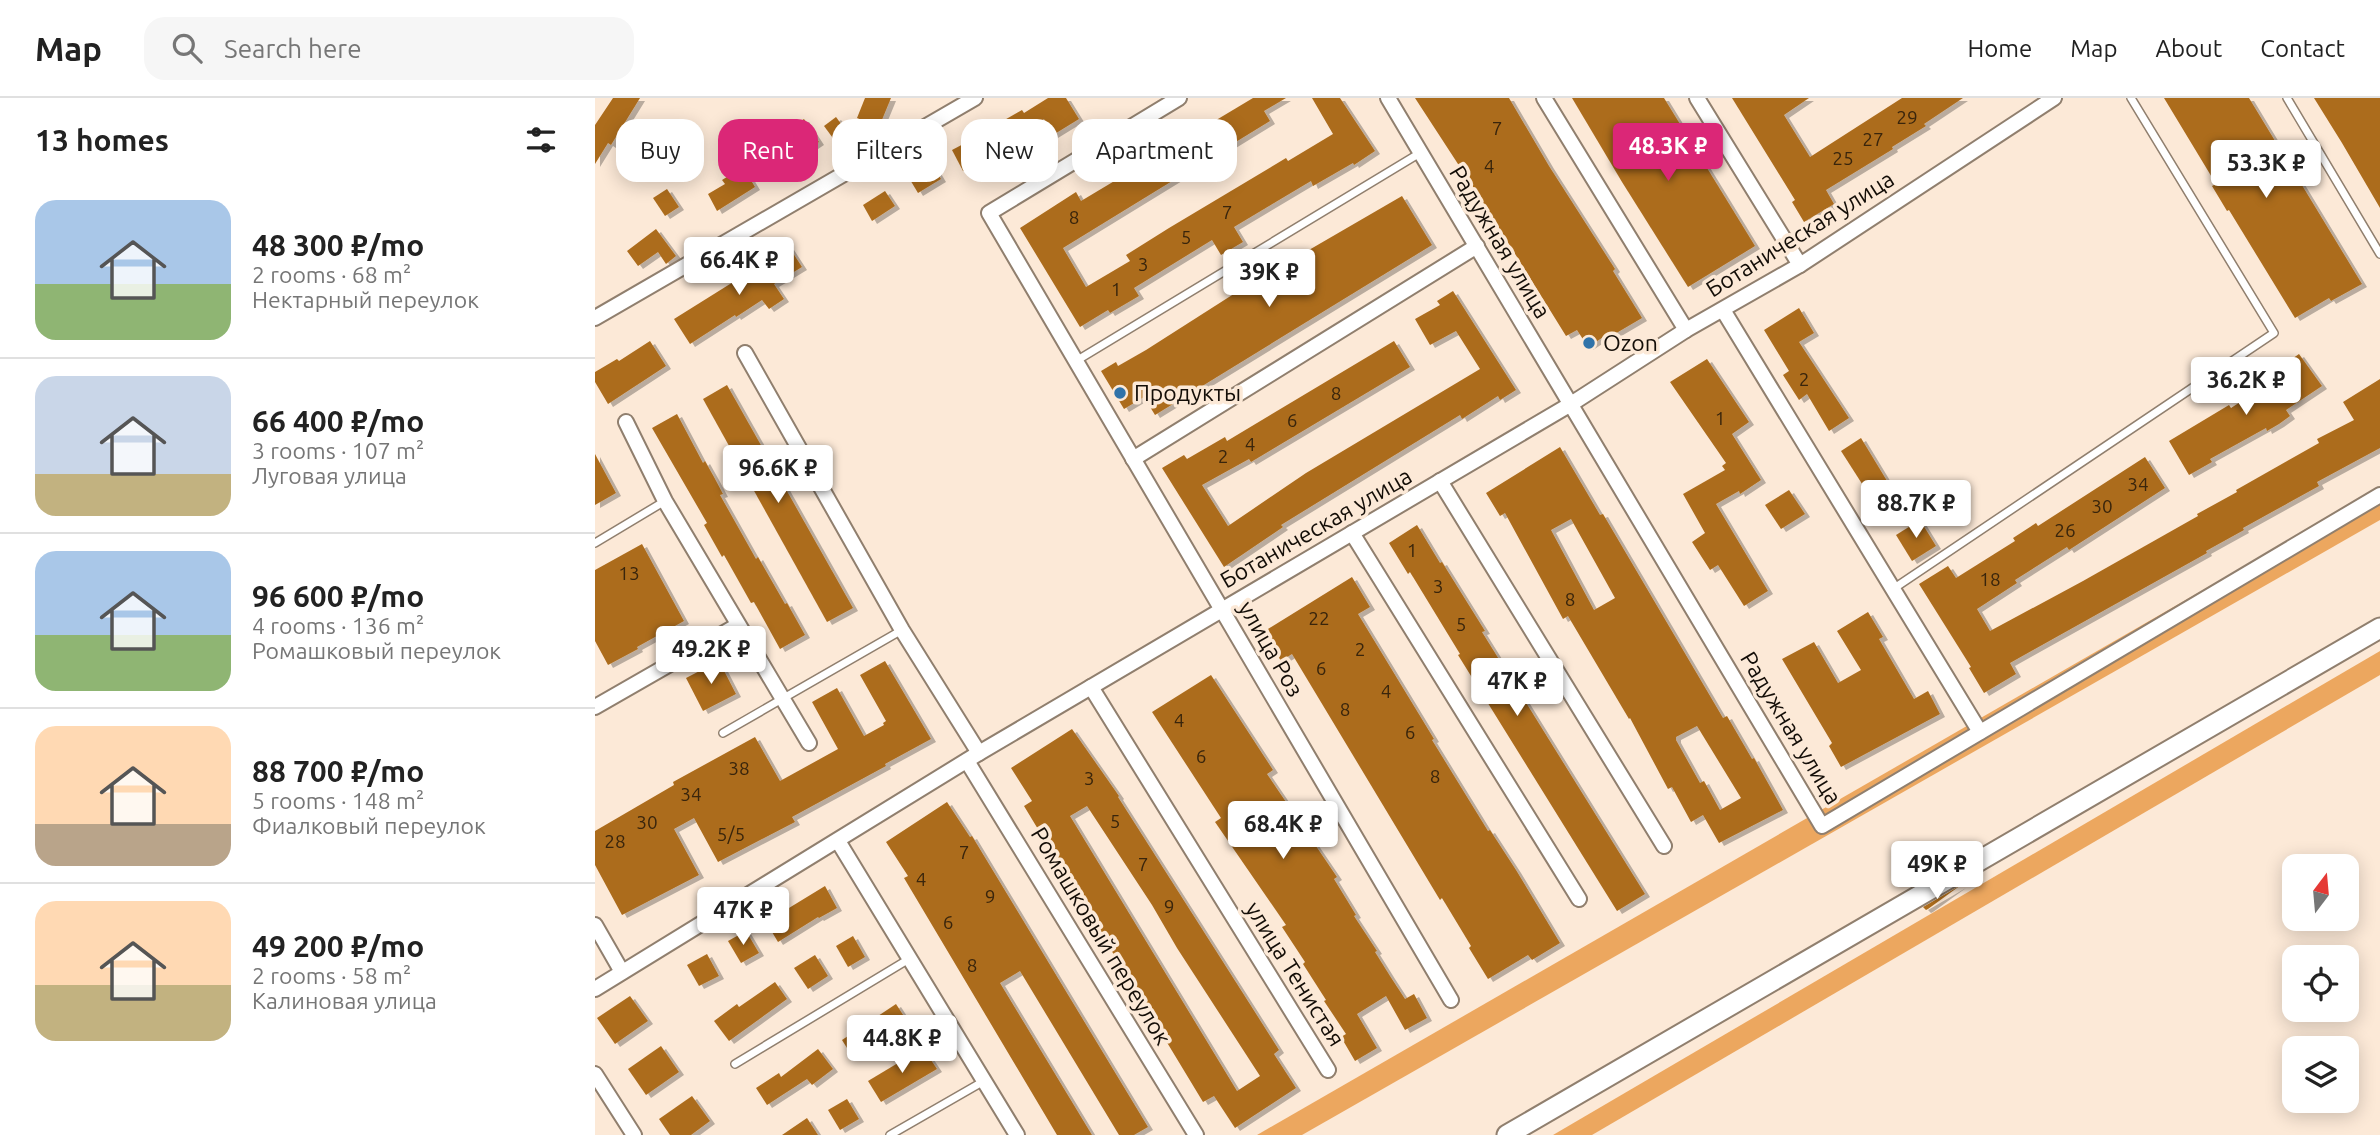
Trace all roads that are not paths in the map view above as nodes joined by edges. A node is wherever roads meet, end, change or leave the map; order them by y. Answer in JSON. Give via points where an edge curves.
{"nodes":[{"id":1,"x":975,"y":98,"type":"edge"},
{"id":2,"x":1179,"y":98,"type":"edge"},
{"id":3,"x":1388,"y":98,"type":"edge"},
{"id":4,"x":1545,"y":98,"type":"edge"},
{"id":5,"x":1697,"y":98,"type":"edge"},
{"id":6,"x":2054,"y":98,"type":"edge"},
{"id":7,"x":2131,"y":98,"type":"edge"},
{"id":8,"x":2287,"y":98,"type":"edge"},
{"id":9,"x":1421,"y":153,"type":"junction"},
{"id":10,"x":1477,"y":246,"type":"junction"},
{"id":11,"x":2380,"y":254,"type":"edge"},
{"id":12,"x":1800,"y":265,"type":"junction"},
{"id":13,"x":1723,"y":310,"type":"junction"},
{"id":14,"x":595,"y":318,"type":"edge"},
{"id":15,"x":1686,"y":330,"type":"junction"},
{"id":16,"x":745,"y":353,"type":"dead end"},
{"id":17,"x":1076,"y":362,"type":"junction"},
{"id":18,"x":1571,"y":404,"type":"junction"},
{"id":19,"x":626,"y":422,"type":"dead end"},
{"id":20,"x":1133,"y":459,"type":"junction"},
{"id":21,"x":1440,"y":481,"type":"junction"},
{"id":22,"x":2380,"y":495,"type":"edge"},
{"id":23,"x":666,"y":501,"type":"junction"},
{"id":24,"x":1352,"y":533,"type":"junction"},
{"id":25,"x":595,"y":542,"type":"edge"},
{"id":26,"x":1893,"y":589,"type":"junction"},
{"id":27,"x":1222,"y":610,"type":"junction"},
{"id":28,"x":738,"y":625,"type":"junction"},
{"id":29,"x":2380,"y":628,"type":"edge"},
{"id":30,"x":902,"y":630,"type":"junction"},
{"id":31,"x":1091,"y":687,"type":"junction"},
{"id":32,"x":782,"y":700,"type":"junction"},
{"id":33,"x":595,"y":707,"type":"edge"},
{"id":34,"x":1980,"y":732,"type":"junction"},
{"id":35,"x":723,"y":733,"type":"dead end"},
{"id":36,"x":809,"y":743,"type":"dead end"},
{"id":37,"x":973,"y":757,"type":"junction"},
{"id":38,"x":838,"y":841,"type":"junction"},
{"id":39,"x":1664,"y":846,"type":"dead end"},
{"id":40,"x":1579,"y":899,"type":"dead end"},
{"id":41,"x":595,"y":925,"type":"edge"},
{"id":42,"x":910,"y":959,"type":"junction"},
{"id":43,"x":622,"y":972,"type":"junction"},
{"id":44,"x":595,"y":989,"type":"edge"},
{"id":45,"x":1451,"y":1000,"type":"dead end"},
{"id":46,"x":735,"y":1064,"type":"dead end"},
{"id":47,"x":1328,"y":1070,"type":"dead end"},
{"id":48,"x":595,"y":1074,"type":"edge"},
{"id":49,"x":984,"y":1081,"type":"junction"},
{"id":50,"x":634,"y":1135,"type":"edge"},
{"id":51,"x":891,"y":1135,"type":"edge"},
{"id":52,"x":1017,"y":1135,"type":"edge"},
{"id":53,"x":1196,"y":1135,"type":"edge"},
{"id":54,"x":1507,"y":1135,"type":"edge"}],
"edges":[{"from":1,"to":14,"type":"street"},
{"from":2,"to":17,"type":"street","name":"улица Роз","via":[[989,213]]},
{"from":3,"to":9,"type":"street","name":"Радужная улица"},
{"from":4,"to":15,"type":"street"},
{"from":5,"to":12,"type":"street"},
{"from":6,"to":12,"type":"street","name":"Ботаническая улица"},
{"from":7,"to":26,"type":"lane","via":[[2274,333]]},
{"from":8,"to":11,"type":"lane"},
{"from":9,"to":10,"type":"street","name":"Радужная улица"},
{"from":9,"to":17,"type":"lane"},
{"from":10,"to":18,"type":"street","name":"Радужная улица"},
{"from":10,"to":20,"type":"street"},
{"from":12,"to":13,"type":"street","name":"Ботаническая улица"},
{"from":13,"to":15,"type":"street","name":"Ботаническая улица"},
{"from":13,"to":26,"type":"street"},
{"from":15,"to":18,"type":"street","name":"Ботаническая улица"},
{"from":16,"to":30,"type":"street","name":"Ромашковый переулок"},
{"from":17,"to":20,"type":"street","name":"улица Роз"},
{"from":18,"to":21,"type":"street","name":"Ботаническая улица"},
{"from":18,"to":34,"type":"street","name":"Радужная улица","via":[[1822,826]]},
{"from":19,"to":23,"type":"street"},
{"from":20,"to":27,"type":"street","name":"улица Роз"},
{"from":21,"to":24,"type":"street","name":"Ботаническая улица"},
{"from":21,"to":39,"type":"street"},
{"from":22,"to":34,"type":"street","name":"Радужная улица"},
{"from":23,"to":25,"type":"lane"},
{"from":23,"to":28,"type":"street"},
{"from":24,"to":27,"type":"street","name":"Ботаническая улица"},
{"from":24,"to":40,"type":"street"},
{"from":26,"to":34,"type":"street"},
{"from":27,"to":31,"type":"street","name":"Ботаническая улица"},
{"from":27,"to":45,"type":"street","name":"улица Роз"},
{"from":28,"to":32,"type":"street"},
{"from":28,"to":33,"type":"street"},
{"from":29,"to":54,"type":"street"},
{"from":30,"to":32,"type":"lane"},
{"from":30,"to":37,"type":"street","name":"Ромашковый переулок"},
{"from":31,"to":37,"type":"street","name":"Ботаническая улица"},
{"from":31,"to":47,"type":"street","name":"улица Тенистая"},
{"from":32,"to":35,"type":"lane"},
{"from":32,"to":36,"type":"street"},
{"from":37,"to":38,"type":"street","name":"Ботаническая улица"},
{"from":37,"to":53,"type":"street","name":"Ромашковый переулок"},
{"from":38,"to":42,"type":"street"},
{"from":38,"to":43,"type":"street","name":"Ботаническая улица"},
{"from":41,"to":43,"type":"street"},
{"from":42,"to":46,"type":"lane"},
{"from":42,"to":49,"type":"street"},
{"from":43,"to":44,"type":"street","name":"Ботаническая улица"},
{"from":48,"to":50,"type":"street"},
{"from":49,"to":51,"type":"lane"},
{"from":49,"to":52,"type":"street"}]}
